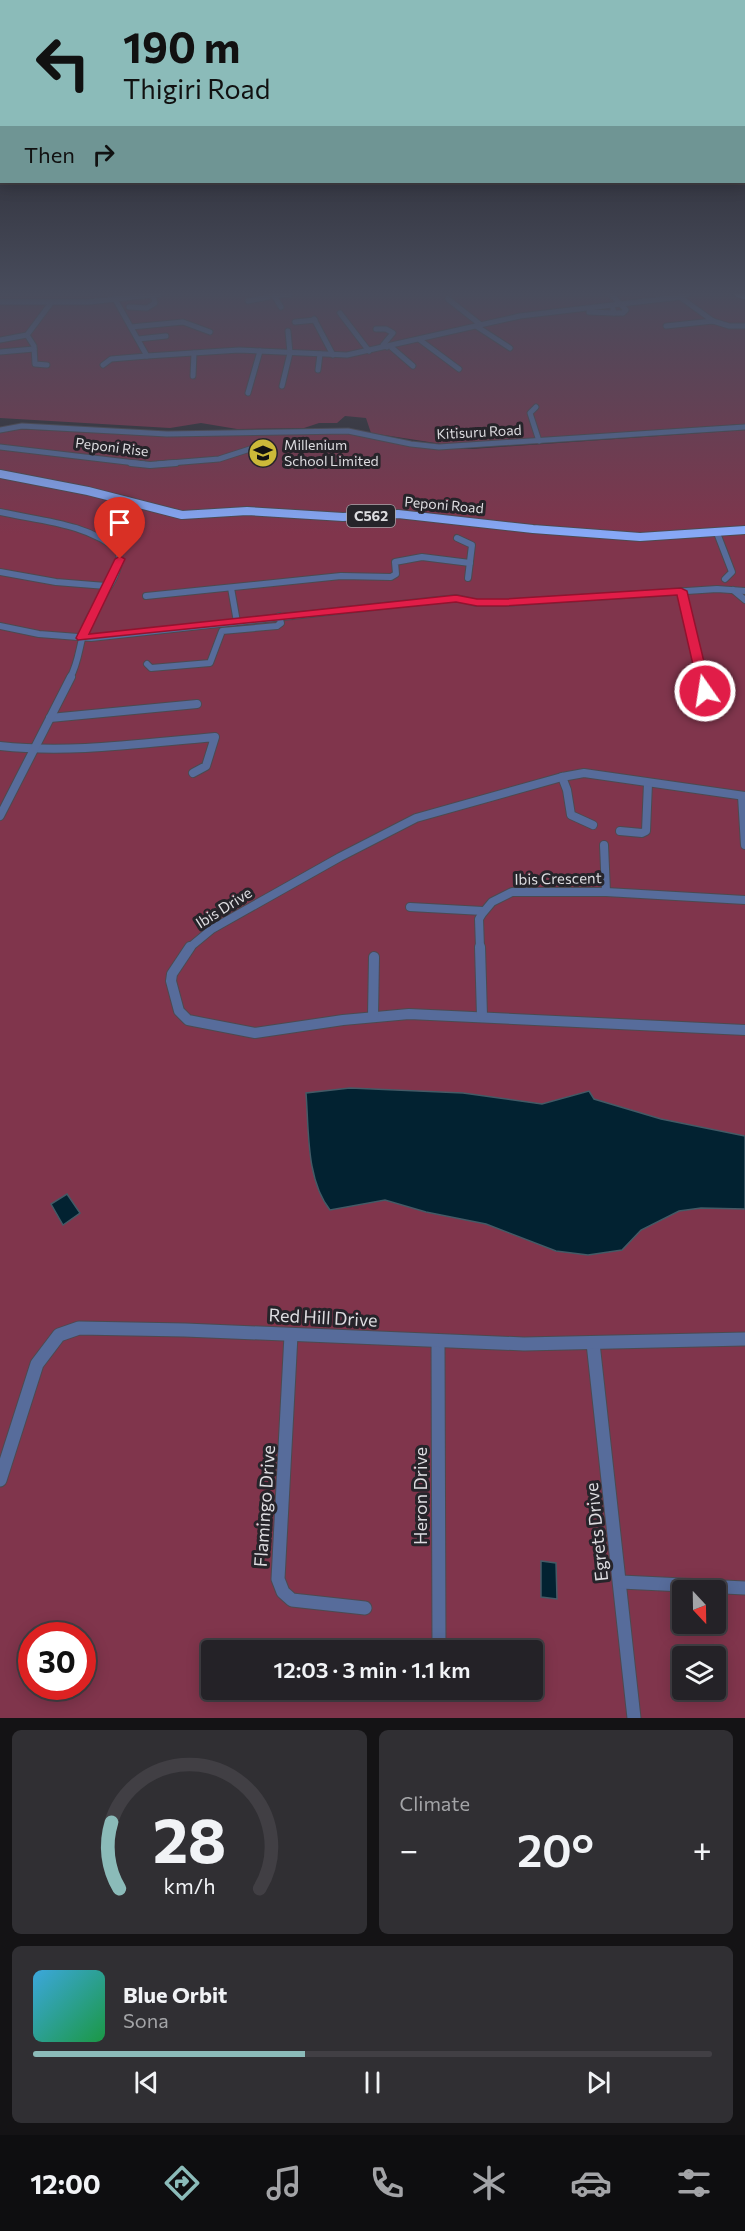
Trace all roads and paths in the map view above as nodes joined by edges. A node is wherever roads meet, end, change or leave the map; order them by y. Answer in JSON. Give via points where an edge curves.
{"nodes":[{"id":1,"x":253,"y":374,"type":"edge"},
{"id":2,"x":285,"y":374,"type":"edge"},
{"id":3,"x":282,"y":386,"type":"dead end"},
{"id":4,"x":248,"y":393,"type":"dead end"},
{"id":5,"x":536,"y":407,"type":"dead end"},
{"id":6,"x":745,"y":427,"type":"edge"},
{"id":7,"x":0,"y":430,"type":"edge"},
{"id":8,"x":539,"y":441,"type":"junction"},
{"id":9,"x":0,"y":447,"type":"edge"},
{"id":10,"x":255,"y":451,"type":"dead end"},
{"id":11,"x":0,"y":474,"type":"edge"},
{"id":12,"x":0,"y":513,"type":"edge"},
{"id":13,"x":745,"y":530,"type":"edge"},
{"id":14,"x":717,"y":533,"type":"junction"},
{"id":15,"x":457,"y":538,"type":"dead end"},
{"id":16,"x":470,"y":563,"type":"junction"},
{"id":17,"x":0,"y":572,"type":"edge"},
{"id":18,"x":468,"y":578,"type":"dead end"},
{"id":19,"x":725,"y":579,"type":"dead end"},
{"id":20,"x":106,"y":586,"type":"junction"},
{"id":21,"x":231,"y":588,"type":"junction"},
{"id":22,"x":733,"y":590,"type":"junction"},
{"id":23,"x":681,"y":591,"type":"junction"},
{"id":24,"x":745,"y":591,"type":"edge"},
{"id":25,"x":146,"y":596,"type":"dead end"},
{"id":26,"x":745,"y":600,"type":"edge"},
{"id":27,"x":279,"y":616,"type":"junction"},
{"id":28,"x":237,"y":622,"type":"junction"},
{"id":29,"x":0,"y":626,"type":"edge"},
{"id":30,"x":82,"y":638,"type":"junction"},
{"id":31,"x":147,"y":664,"type":"dead end"},
{"id":32,"x":705,"y":691,"type":"dead end"},
{"id":33,"x":197,"y":704,"type":"dead end"},
{"id":34,"x":50,"y":718,"type":"junction"},
{"id":35,"x":0,"y":746,"type":"edge"},
{"id":36,"x":35,"y":750,"type":"junction"},
{"id":37,"x":193,"y":773,"type":"dead end"},
{"id":38,"x":562,"y":777,"type":"junction"},
{"id":39,"x":648,"y":783,"type":"junction"},
{"id":40,"x":744,"y":796,"type":"edge"},
{"id":41,"x":0,"y":816,"type":"edge"},
{"id":42,"x":593,"y":825,"type":"dead end"},
{"id":43,"x":620,"y":831,"type":"dead end"},
{"id":44,"x":604,"y":845,"type":"dead end"},
{"id":45,"x":745,"y":846,"type":"edge"},
{"id":46,"x":606,"y":892,"type":"junction"},
{"id":47,"x":745,"y":900,"type":"edge"},
{"id":48,"x":410,"y":907,"type":"dead end"},
{"id":49,"x":483,"y":911,"type":"junction"},
{"id":50,"x":374,"y":957,"type":"dead end"},
{"id":51,"x":373,"y":1016,"type":"junction"},
{"id":52,"x":482,"y":1016,"type":"junction"},
{"id":53,"x":745,"y":1030,"type":"edge"},
{"id":54,"x":291,"y":1335,"type":"junction"},
{"id":55,"x":745,"y":1340,"type":"edge"},
{"id":56,"x":438,"y":1342,"type":"junction"},
{"id":57,"x":593,"y":1343,"type":"junction"},
{"id":58,"x":0,"y":1480,"type":"edge"},
{"id":59,"x":621,"y":1582,"type":"junction"},
{"id":60,"x":745,"y":1588,"type":"edge"},
{"id":61,"x":365,"y":1608,"type":"dead end"},
{"id":62,"x":439,"y":1640,"type":"edge"},
{"id":63,"x":634,"y":1718,"type":"edge"}],
"edges":[{"from":1,"to":4,"type":"street"},
{"from":2,"to":3,"type":"street"},
{"from":5,"to":8,"type":"street","via":[[530,413]]},
{"from":6,"to":8,"type":"street","name":"Kitisuru Road"},
{"from":7,"to":8,"type":"street","name":"Kitisuru Road","via":[[22,426],[226,434],[348,431],[439,447]]},
{"from":9,"to":10,"type":"street","name":"Peponi Rise","via":[[150,465],[219,459],[250,449]]},
{"from":11,"to":14,"type":"main road","name":"Peponi Road","number":"C562","via":[[88,490],[182,514],[398,514],[640,537]]},
{"from":12,"to":20,"type":"street","via":[[80,529],[104,538],[119,551],[120,559]]},
{"from":13,"to":14,"type":"main road","name":"Peponi Road","number":"C562"},
{"from":14,"to":19,"type":"street","via":[[732,572]]},
{"from":15,"to":16,"type":"street","via":[[472,545]]},
{"from":16,"to":18,"type":"street"},
{"from":16,"to":21,"type":"street","via":[[402,560],[396,562],[396,574],[392,577],[341,576]]},
{"from":17,"to":20,"type":"street"},
{"from":20,"to":30,"type":"street"},
{"from":21,"to":25,"type":"street"},
{"from":21,"to":28,"type":"street"},
{"from":22,"to":23,"type":"street"},
{"from":22,"to":24,"type":"street"},
{"from":22,"to":26,"type":"street"},
{"from":23,"to":27,"type":"street","via":[[505,603],[456,598]]},
{"from":23,"to":32,"type":"street"},
{"from":27,"to":28,"type":"street"},
{"from":27,"to":31,"type":"street","via":[[281,623],[277,626],[222,631],[210,663],[151,668]]},
{"from":28,"to":30,"type":"street"},
{"from":29,"to":30,"type":"street"},
{"from":30,"to":34,"type":"street","via":[[78,663]]},
{"from":33,"to":34,"type":"street"},
{"from":34,"to":36,"type":"street"},
{"from":35,"to":36,"type":"street"},
{"from":36,"to":37,"type":"street","via":[[215,737],[206,766]]},
{"from":36,"to":41,"type":"street"},
{"from":38,"to":39,"type":"street","name":"Ibis Drive","via":[[592,774]]},
{"from":38,"to":42,"type":"street","via":[[571,815]]},
{"from":38,"to":51,"type":"street","name":"Ibis Drive","via":[[405,823],[212,929],[190,947],[172,974],[179,1011],[188,1020],[199,1023],[255,1033]]},
{"from":39,"to":40,"type":"street","name":"Ibis Drive"},
{"from":39,"to":43,"type":"street","via":[[646,831]]},
{"from":40,"to":45,"type":"street"},
{"from":44,"to":46,"type":"street"},
{"from":46,"to":47,"type":"street","name":"Ibis Crescent"},
{"from":46,"to":49,"type":"street","name":"Ibis Crescent","via":[[512,892],[490,902]]},
{"from":48,"to":49,"type":"street"},
{"from":49,"to":52,"type":"street","via":[[479,919]]},
{"from":50,"to":51,"type":"street"},
{"from":51,"to":52,"type":"street","name":"Ibis Drive"},
{"from":52,"to":53,"type":"street","name":"Ibis Drive"},
{"from":54,"to":56,"type":"street","name":"Red Hill Drive"},
{"from":54,"to":58,"type":"street","name":"Red Hill Drive","via":[[79,1328],[59,1335],[37,1364]]},
{"from":54,"to":61,"type":"street","name":"Flamingo Drive","via":[[279,1579],[283,1592],[292,1600]]},
{"from":55,"to":57,"type":"street","name":"Red Hill Drive"},
{"from":56,"to":57,"type":"street","name":"Red Hill Drive"},
{"from":56,"to":62,"type":"street","name":"Heron Drive"},
{"from":57,"to":59,"type":"street","name":"Egrets Drive"},
{"from":59,"to":60,"type":"street"},
{"from":59,"to":63,"type":"street","name":"Egrets Drive"}]}
